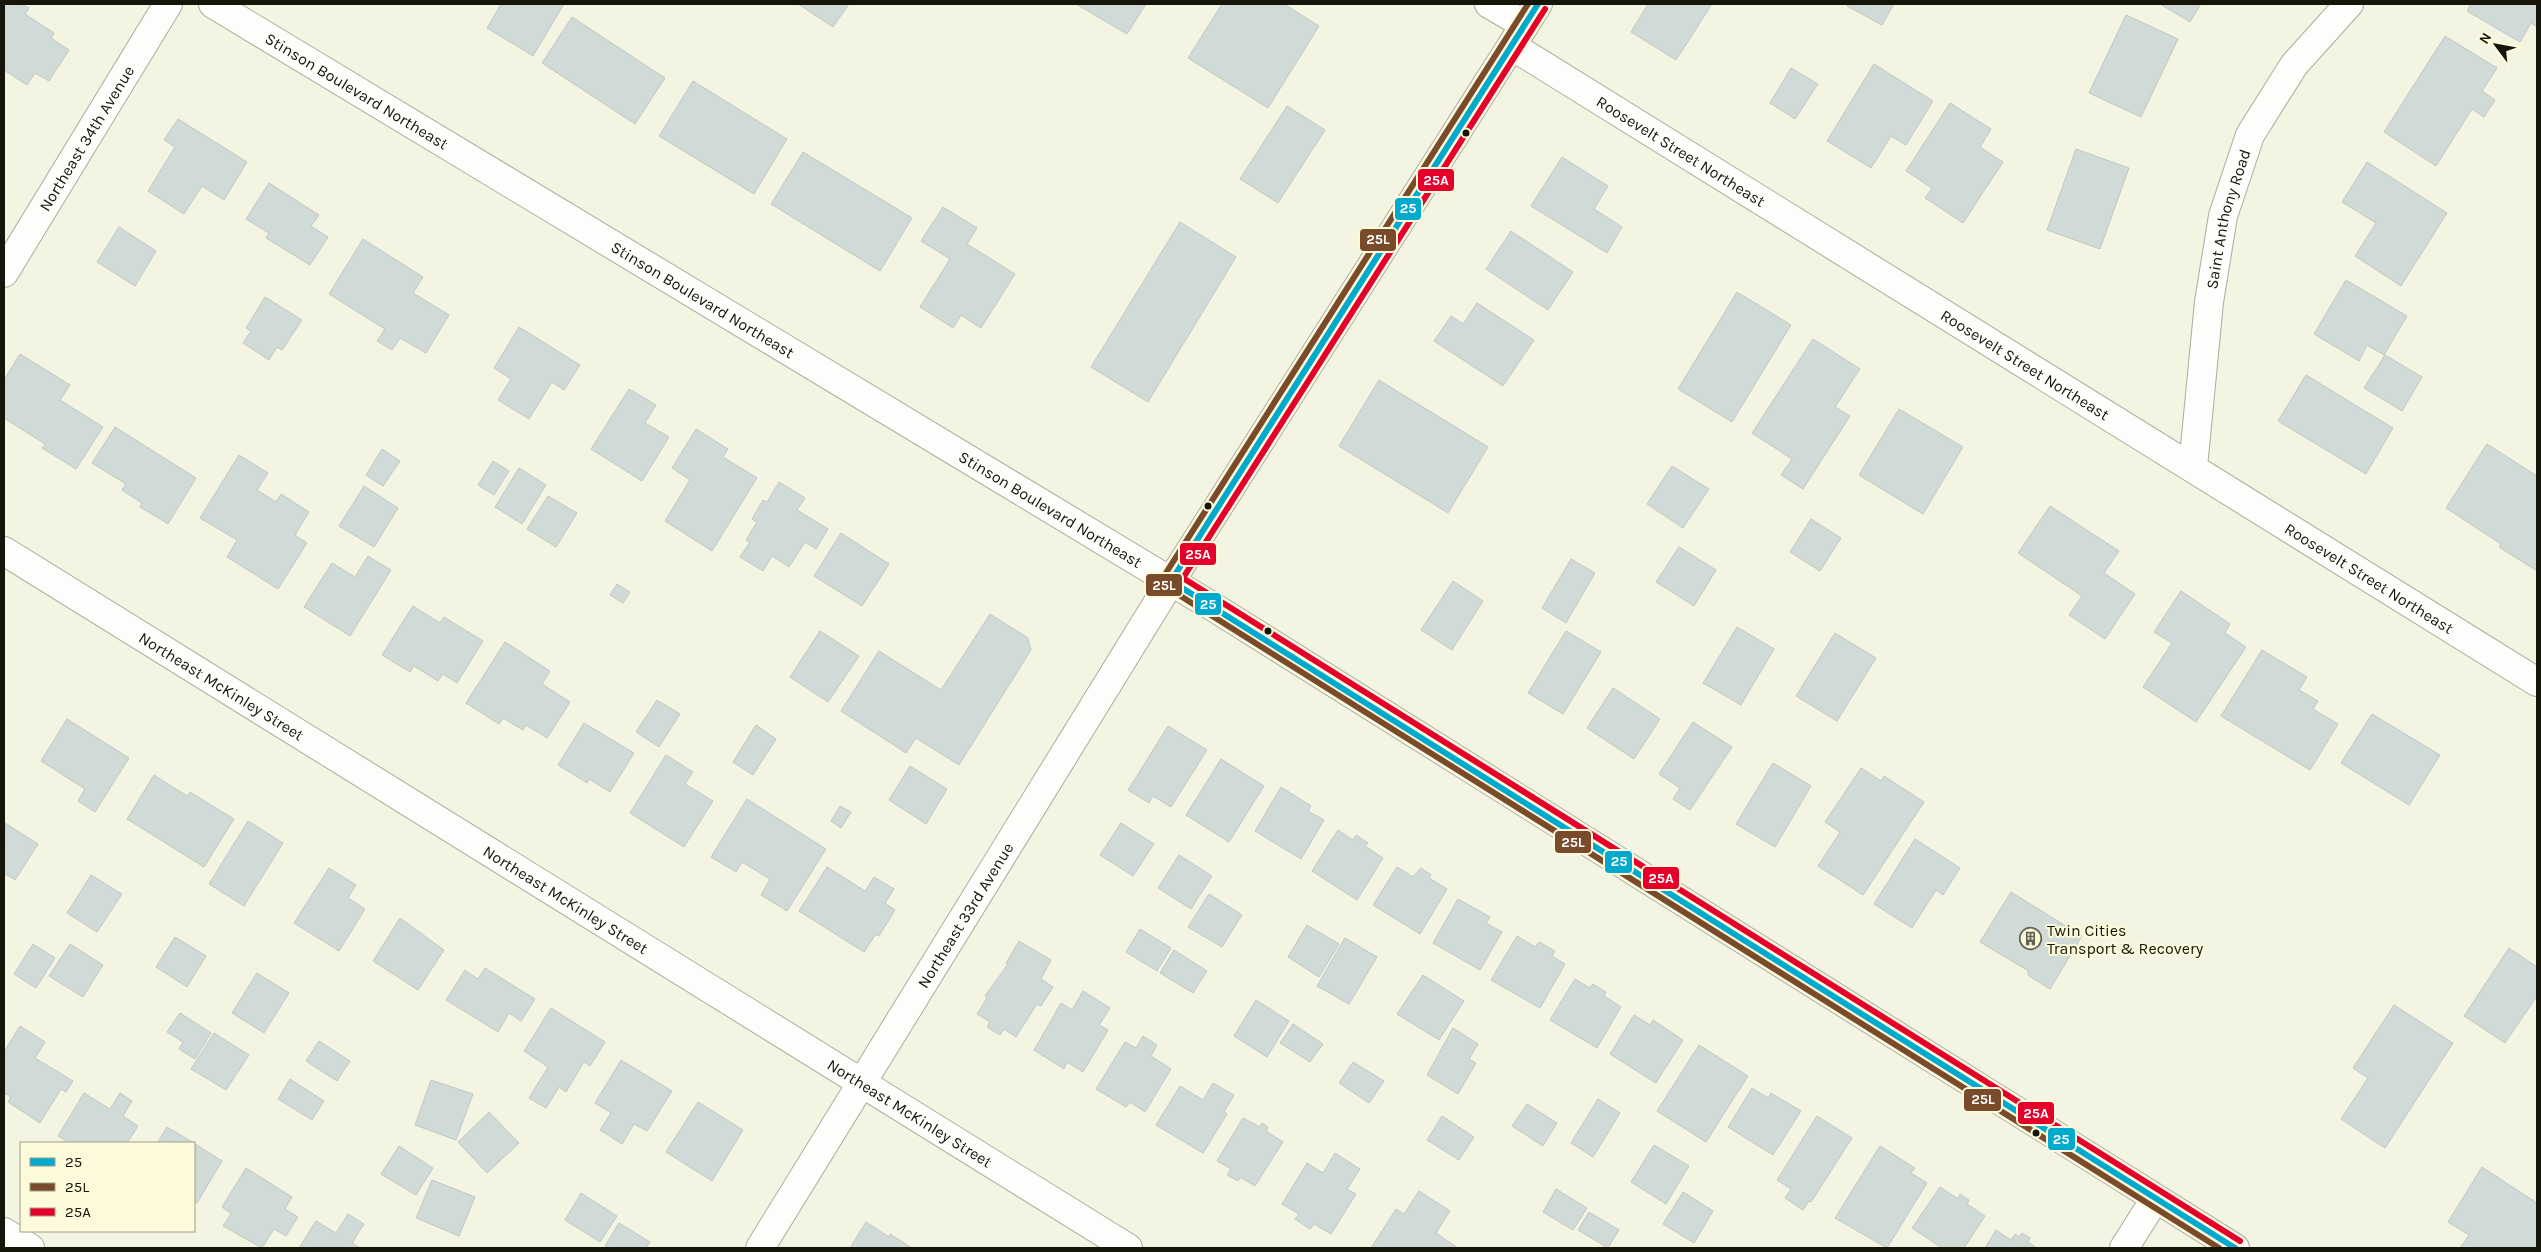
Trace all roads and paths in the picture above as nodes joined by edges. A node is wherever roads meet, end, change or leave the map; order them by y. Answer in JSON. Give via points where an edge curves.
{"nodes":[{"id":1,"x":168,"y":4,"type":"edge"},
{"id":2,"x":213,"y":4,"type":"edge"},
{"id":3,"x":1489,"y":4,"type":"edge"},
{"id":4,"x":2349,"y":4,"type":"edge"},
{"id":5,"x":1525,"y":25,"type":"edge"},
{"id":6,"x":4,"y":273,"type":"edge"},
{"id":7,"x":2193,"y":467,"type":"junction"},
{"id":8,"x":4,"y":551,"type":"edge"},
{"id":9,"x":1171,"y":581,"type":"junction"},
{"id":10,"x":2537,"y":682,"type":"edge"},
{"id":11,"x":862,"y":1083,"type":"junction"},
{"id":12,"x":2155,"y":1198,"type":"junction"},
{"id":13,"x":4,"y":1232,"type":"edge"},
{"id":14,"x":30,"y":1248,"type":"edge"},
{"id":15,"x":760,"y":1248,"type":"edge"},
{"id":16,"x":1128,"y":1248,"type":"edge"},
{"id":17,"x":2124,"y":1248,"type":"edge"},
{"id":18,"x":2235,"y":1248,"type":"edge"}],
"edges":[{"from":1,"to":6,"type":"street","name":"Northeast 34th Avenue"},
{"from":2,"to":9,"type":"street","name":"Stinson Boulevard Northeast"},
{"from":3,"to":5,"type":"street","name":"Roosevelt Street Northeast"},
{"from":4,"to":7,"type":"street","name":"Saint Anthony Road","via":[[2294,65],[2250,136],[2223,216],[2209,302]]},
{"from":5,"to":7,"type":"street","name":"Roosevelt Street Northeast"},
{"from":5,"to":9,"type":"street","name":"Northeast 33rd Avenue"},
{"from":7,"to":10,"type":"street","name":"Roosevelt Street Northeast"},
{"from":8,"to":11,"type":"street","name":"Northeast McKinley Street"},
{"from":9,"to":11,"type":"street","name":"Northeast 33rd Avenue"},
{"from":9,"to":12,"type":"street","name":"Stinson Boulevard Northeast"},
{"from":11,"to":15,"type":"street","name":"Northeast 33rd Avenue"},
{"from":11,"to":16,"type":"street","name":"Northeast McKinley Street"},
{"from":12,"to":17,"type":"street"},
{"from":12,"to":18,"type":"street","name":"Stinson Boulevard Northeast"},
{"from":13,"to":14,"type":"street"}]}
